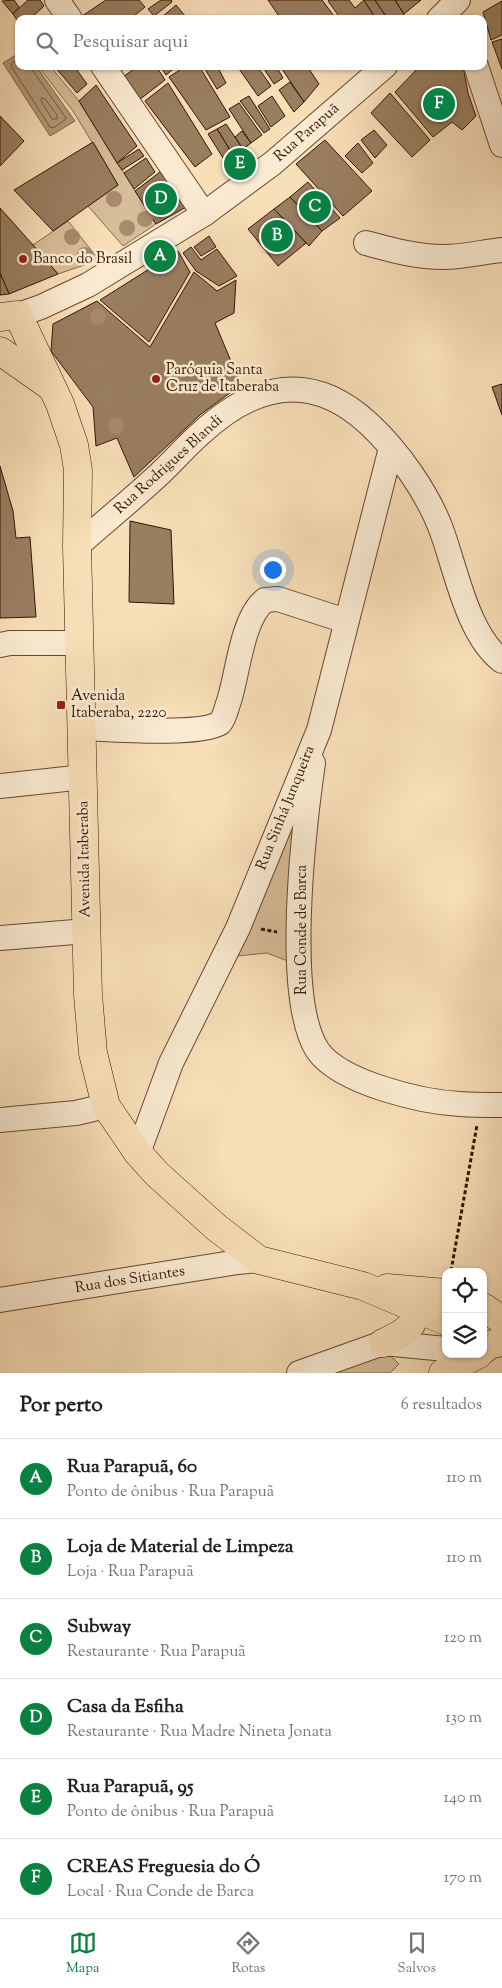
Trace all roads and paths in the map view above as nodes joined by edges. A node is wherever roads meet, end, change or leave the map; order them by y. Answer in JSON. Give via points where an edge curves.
{"nodes":[{"id":1,"x":57,"y":0,"type":"edge"},
{"id":2,"x":67,"y":15,"type":"edge"},
{"id":3,"x":106,"y":70,"type":"edge"},
{"id":4,"x":380,"y":70,"type":"edge"},
{"id":5,"x":477,"y":70,"type":"edge"},
{"id":6,"x":502,"y":145,"type":"edge"},
{"id":7,"x":204,"y":214,"type":"junction"},
{"id":8,"x":366,"y":243,"type":"dead end"},
{"id":9,"x":502,"y":250,"type":"edge"},
{"id":10,"x":9,"y":316,"type":"edge"},
{"id":11,"x":0,"y":351,"type":"edge"},
{"id":12,"x":52,"y":388,"type":"junction"},
{"id":13,"x":391,"y":448,"type":"junction"},
{"id":14,"x":77,"y":546,"type":"junction"},
{"id":15,"x":346,"y":621,"type":"junction"},
{"id":16,"x":80,"y":643,"type":"junction"},
{"id":17,"x":0,"y":645,"type":"edge"},
{"id":18,"x":502,"y":661,"type":"edge"},
{"id":19,"x":82,"y":728,"type":"junction"},
{"id":20,"x":319,"y":730,"type":"junction"},
{"id":21,"x":84,"y":777,"type":"junction"},
{"id":22,"x":0,"y":786,"type":"edge"},
{"id":23,"x":238,"y":928,"type":"junction"},
{"id":24,"x":87,"y":931,"type":"junction"},
{"id":25,"x":0,"y":938,"type":"edge"},
{"id":26,"x":300,"y":945,"type":"junction"},
{"id":27,"x":492,"y":1105,"type":"edge"},
{"id":28,"x":106,"y":1106,"type":"junction"},
{"id":29,"x":0,"y":1120,"type":"edge"},
{"id":30,"x":138,"y":1153,"type":"junction"},
{"id":31,"x":259,"y":1260,"type":"junction"},
{"id":32,"x":452,"y":1268,"type":"edge"},
{"id":33,"x":363,"y":1286,"type":"junction"},
{"id":34,"x":442,"y":1293,"type":"edge"},
{"id":35,"x":0,"y":1300,"type":"edge"},
{"id":36,"x":411,"y":1306,"type":"junction"},
{"id":37,"x":487,"y":1310,"type":"edge"},
{"id":38,"x":442,"y":1319,"type":"edge"},
{"id":39,"x":502,"y":1320,"type":"edge"},
{"id":40,"x":502,"y":1342,"type":"edge"},
{"id":41,"x":383,"y":1343,"type":"junction"},
{"id":42,"x":487,"y":1347,"type":"edge"},
{"id":43,"x":442,"y":1350,"type":"edge"},
{"id":44,"x":472,"y":1358,"type":"edge"},
{"id":45,"x":479,"y":1358,"type":"edge"},
{"id":46,"x":299,"y":1373,"type":"edge"},
{"id":47,"x":443,"y":1373,"type":"edge"},
{"id":48,"x":480,"y":1373,"type":"edge"}],
"edges":[{"from":1,"to":2,"type":"street"},
{"from":3,"to":7,"type":"street"},
{"from":4,"to":7,"type":"street","name":"Rua Parapuã","via":[[273,163]]},
{"from":5,"to":6,"type":"street"},
{"from":7,"to":10,"type":"street","name":"Rua Parapuã","via":[[88,285],[41,307]]},
{"from":8,"to":9,"type":"street","via":[[428,257]]},
{"from":10,"to":12,"type":"main road","name":"Avenida Itaberaba"},
{"from":11,"to":12,"type":"main road"},
{"from":12,"to":14,"type":"main road","name":"Avenida Itaberaba","via":[[64,413],[78,470]]},
{"from":13,"to":14,"type":"street","name":"Rua Rodrigues Blandi","via":[[354,409],[322,394],[298,388],[252,397],[233,407],[200,433],[155,478]]},
{"from":13,"to":15,"type":"street","name":"Rua Sinhá Junqueira"},
{"from":13,"to":18,"type":"street","name":"Rua Rodrigues Blandi","via":[[420,487],[435,515],[464,602],[482,638]]},
{"from":14,"to":16,"type":"main road","name":"Avenida Itaberaba"},
{"from":15,"to":19,"type":"street","via":[[278,600],[265,600],[254,611],[247,628],[233,687],[220,723],[188,730]]},
{"from":15,"to":20,"type":"street","name":"Rua Sinhá Junqueira"},
{"from":16,"to":17,"type":"street"},
{"from":16,"to":19,"type":"main road","name":"Avenida Itaberaba"},
{"from":19,"to":21,"type":"main road","name":"Avenida Itaberaba"},
{"from":20,"to":23,"type":"street","name":"Rua Sinhá Junqueira"},
{"from":20,"to":26,"type":"street","name":"Rua Conde de Barca","via":[[300,880]]},
{"from":21,"to":22,"type":"street"},
{"from":21,"to":24,"type":"main road","name":"Avenida Itaberaba"},
{"from":23,"to":26,"type":"path","via":[[271,930]]},
{"from":23,"to":30,"type":"street","name":"Rua Sinhá Junqueira","via":[[171,1063]]},
{"from":24,"to":25,"type":"street"},
{"from":24,"to":28,"type":"main road","name":"Avenida Itaberaba","via":[[90,1024]]},
{"from":26,"to":27,"type":"street","name":"Rua Conde de Barca","via":[[306,1021],[319,1051],[330,1063],[357,1080],[385,1088],[459,1104]]},
{"from":27,"to":32,"type":"path"},
{"from":28,"to":29,"type":"street","via":[[76,1113]]},
{"from":28,"to":30,"type":"main road","name":"Avenida Itaberaba"},
{"from":30,"to":31,"type":"main road","name":"Avenida Itaberaba","via":[[217,1228]]},
{"from":31,"to":33,"type":"main road","name":"Avenida Itaberaba"},
{"from":31,"to":35,"type":"street","name":"Rua dos Sitiantes"},
{"from":33,"to":34,"type":"main road","name":"Avenida Itaberaba"},
{"from":33,"to":36,"type":"main road","name":"Avenida Itaberaba"},
{"from":36,"to":38,"type":"main road","name":"Avenida Itaberaba"},
{"from":36,"to":41,"type":"main road","via":[[413,1324]]},
{"from":37,"to":39,"type":"main road"},
{"from":40,"to":42,"type":"main road"},
{"from":41,"to":43,"type":"street"},
{"from":41,"to":46,"type":"street"},
{"from":44,"to":47,"type":"main road"},
{"from":45,"to":48,"type":"main road"}]}
